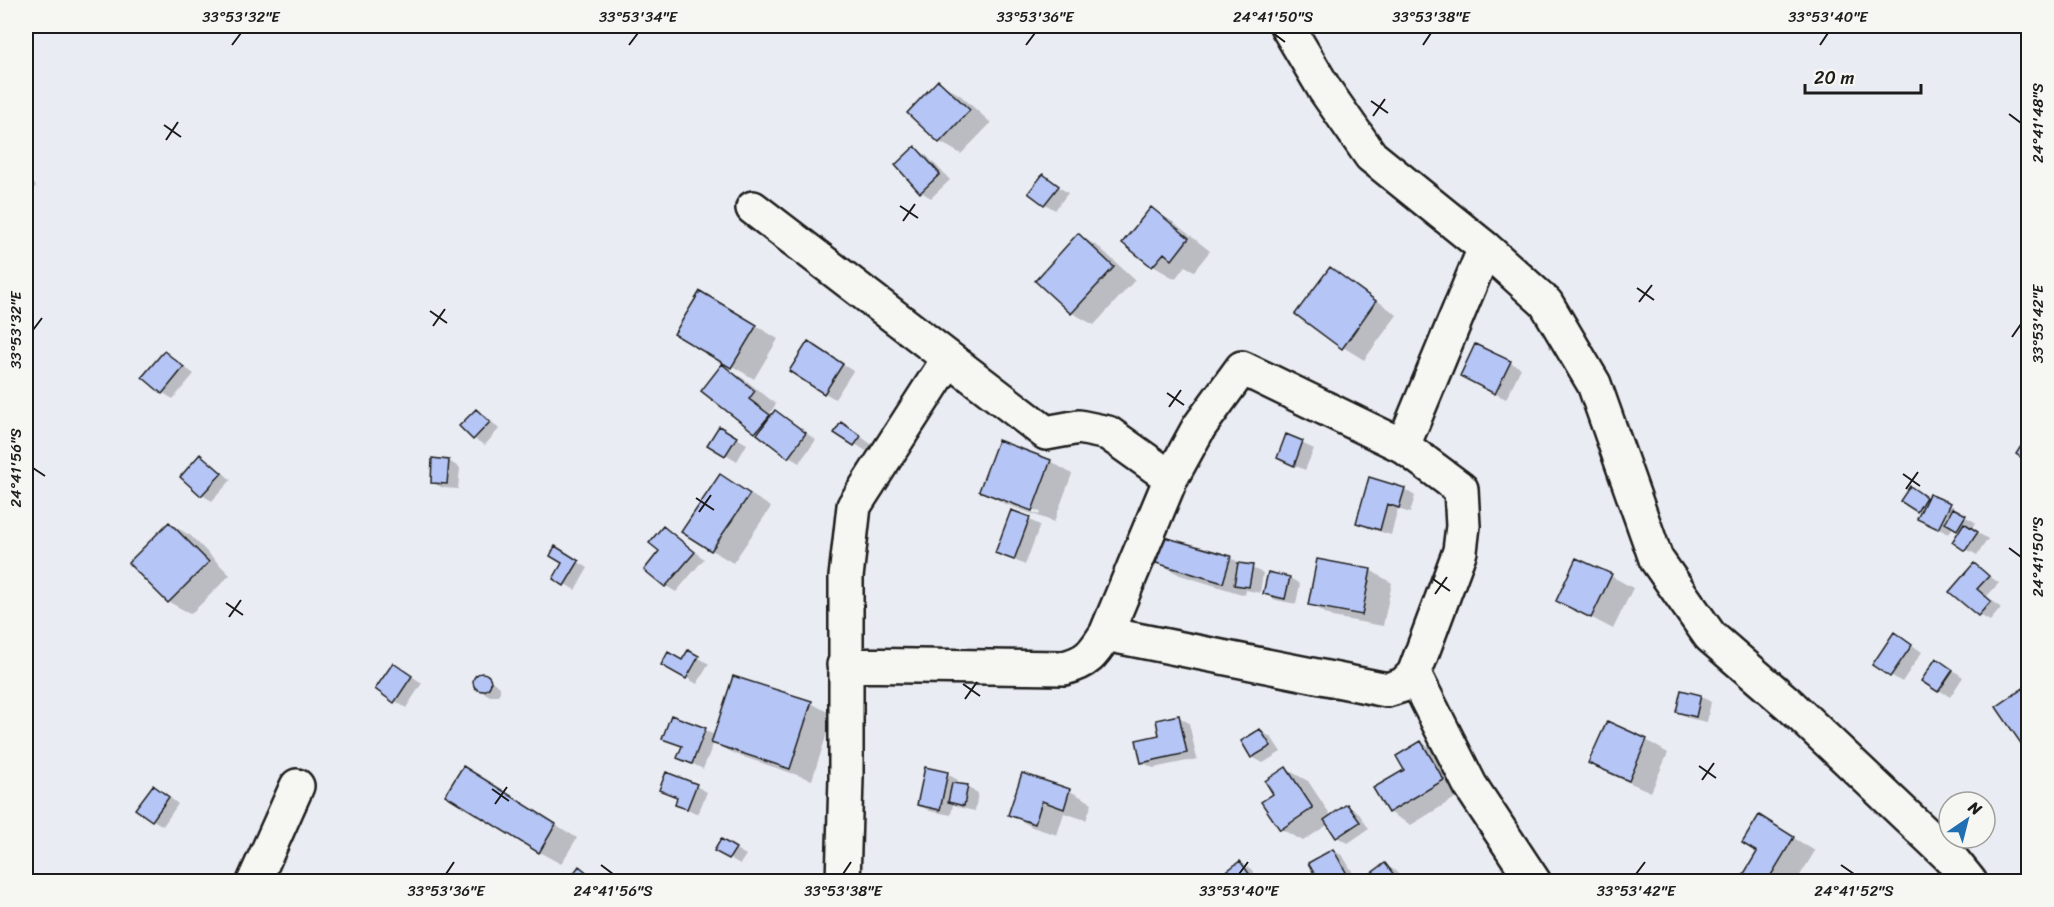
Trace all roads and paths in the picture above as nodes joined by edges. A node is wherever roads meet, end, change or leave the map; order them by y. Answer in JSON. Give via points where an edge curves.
{"nodes":[{"id":1,"x":1287,"y":26,"type":"edge"},
{"id":2,"x":753,"y":208,"type":"dead end"},
{"id":3,"x":1485,"y":248,"type":"junction"},
{"id":4,"x":948,"y":360,"type":"junction"},
{"id":5,"x":1403,"y":446,"type":"junction"},
{"id":6,"x":1172,"y":478,"type":"junction"},
{"id":7,"x":1106,"y":634,"type":"junction"},
{"id":8,"x":844,"y":665,"type":"junction"},
{"id":9,"x":1414,"y":674,"type":"junction"},
{"id":10,"x":297,"y":786,"type":"dead end"},
{"id":11,"x":254,"y":882,"type":"edge"},
{"id":12,"x":843,"y":882,"type":"edge"},
{"id":13,"x":1534,"y":882,"type":"edge"},
{"id":14,"x":1970,"y":882,"type":"edge"}],
"edges":[{"from":1,"to":3,"type":"street","via":[[1371,156]]},
{"from":2,"to":4,"type":"street"},
{"from":3,"to":5,"type":"street"},
{"from":3,"to":14,"type":"street","via":[[1546,303],[1594,384],[1656,559],[1710,636],[1799,714],[1949,856]]},
{"from":4,"to":6,"type":"street","via":[[1046,433],[1079,427],[1108,433]]},
{"from":4,"to":8,"type":"street","via":[[854,506],[846,577]]},
{"from":5,"to":6,"type":"street","via":[[1242,368],[1199,427]]},
{"from":5,"to":9,"type":"street","via":[[1461,489],[1463,526],[1460,551]]},
{"from":6,"to":7,"type":"street"},
{"from":7,"to":8,"type":"street","via":[[1082,664],[1064,668]]},
{"from":7,"to":9,"type":"street","via":[[1387,690],[1403,685]]},
{"from":8,"to":12,"type":"street"},
{"from":9,"to":13,"type":"street","via":[[1470,785]]},
{"from":10,"to":11,"type":"street"}]}
